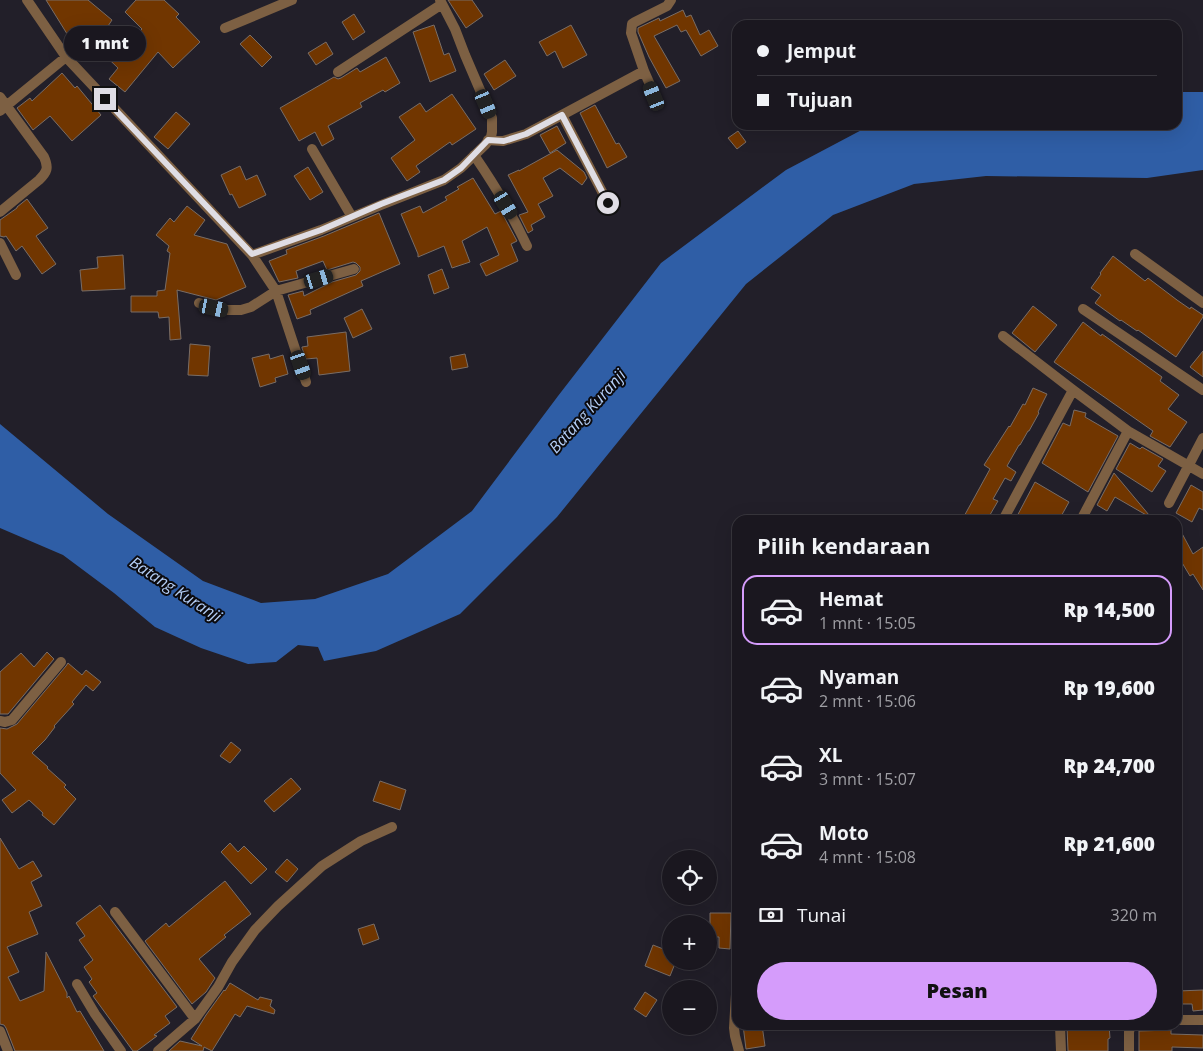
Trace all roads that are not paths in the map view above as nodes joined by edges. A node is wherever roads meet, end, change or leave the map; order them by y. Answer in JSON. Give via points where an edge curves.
{"nodes":[{"id":1,"x":27,"y":0,"type":"edge"},
{"id":2,"x":292,"y":0,"type":"edge"},
{"id":3,"x":670,"y":0,"type":"edge"},
{"id":4,"x":441,"y":2,"type":"edge"},
{"id":5,"x":225,"y":28,"type":"dead end"},
{"id":6,"x":66,"y":57,"type":"junction"},
{"id":7,"x":644,"y":71,"type":"junction"},
{"id":8,"x":338,"y":72,"type":"dead end"},
{"id":9,"x":654,"y":96,"type":"dead end"},
{"id":10,"x":0,"y":97,"type":"edge"},
{"id":11,"x":4,"y":109,"type":"edge"},
{"id":12,"x":562,"y":115,"type":"junction"},
{"id":13,"x":488,"y":140,"type":"junction"},
{"id":14,"x":312,"y":149,"type":"dead end"},
{"id":15,"x":474,"y":155,"type":"junction"},
{"id":16,"x":608,"y":203,"type":"dead end"},
{"id":17,"x":0,"y":212,"type":"edge"},
{"id":18,"x":352,"y":217,"type":"junction"},
{"id":19,"x":0,"y":243,"type":"edge"},
{"id":20,"x":527,"y":246,"type":"dead end"},
{"id":21,"x":252,"y":254,"type":"junction"},
{"id":22,"x":1134,"y":254,"type":"dead end"},
{"id":23,"x":354,"y":269,"type":"dead end"},
{"id":24,"x":16,"y":275,"type":"dead end"},
{"id":25,"x":276,"y":291,"type":"junction"},
{"id":26,"x":199,"y":303,"type":"dead end"},
{"id":27,"x":1203,"y":303,"type":"edge"},
{"id":28,"x":1083,"y":308,"type":"dead end"},
{"id":29,"x":1004,"y":336,"type":"dead end"},
{"id":30,"x":306,"y":382,"type":"dead end"},
{"id":31,"x":1073,"y":390,"type":"junction"},
{"id":32,"x":1203,"y":390,"type":"edge"},
{"id":33,"x":1128,"y":431,"type":"junction"},
{"id":34,"x":1203,"y":438,"type":"edge"},
{"id":35,"x":1189,"y":465,"type":"junction"},
{"id":36,"x":1203,"y":474,"type":"edge"},
{"id":37,"x":1169,"y":503,"type":"dead end"},
{"id":38,"x":1006,"y":515,"type":"edge"},
{"id":39,"x":1084,"y":515,"type":"edge"},
{"id":40,"x":61,"y":662,"type":"dead end"},
{"id":41,"x":0,"y":721,"type":"edge"},
{"id":42,"x":392,"y":827,"type":"dead end"},
{"id":43,"x":115,"y":912,"type":"dead end"},
{"id":44,"x":78,"y":984,"type":"dead end"},
{"id":45,"x":194,"y":1019,"type":"junction"},
{"id":46,"x":1182,"y":1020,"type":"edge"},
{"id":47,"x":1203,"y":1020,"type":"edge"},
{"id":48,"x":734,"y":1030,"type":"edge"},
{"id":49,"x":1060,"y":1030,"type":"edge"},
{"id":50,"x":1130,"y":1030,"type":"edge"},
{"id":51,"x":0,"y":1031,"type":"edge"},
{"id":52,"x":8,"y":1051,"type":"edge"},
{"id":53,"x":121,"y":1051,"type":"edge"},
{"id":54,"x":158,"y":1051,"type":"edge"},
{"id":55,"x":740,"y":1051,"type":"edge"},
{"id":56,"x":1061,"y":1051,"type":"edge"},
{"id":57,"x":1129,"y":1051,"type":"edge"}],
"edges":[{"from":1,"to":6,"type":"street"},
{"from":2,"to":5,"type":"street"},
{"from":3,"to":7,"type":"street","via":[[667,6],[632,24],[631,33]]},
{"from":4,"to":8,"type":"street"},
{"from":4,"to":13,"type":"street","via":[[492,118],[492,132]]},
{"from":6,"to":11,"type":"street"},
{"from":6,"to":21,"type":"street"},
{"from":7,"to":9,"type":"street"},
{"from":7,"to":12,"type":"street"},
{"from":10,"to":11,"type":"street"},
{"from":11,"to":17,"type":"street","via":[[44,157],[47,169],[39,180]]},
{"from":12,"to":13,"type":"street","via":[[526,134],[504,141]]},
{"from":12,"to":16,"type":"street"},
{"from":13,"to":15,"type":"street"},
{"from":14,"to":18,"type":"street"},
{"from":15,"to":18,"type":"street","via":[[444,180]]},
{"from":15,"to":20,"type":"street","via":[[509,210]]},
{"from":18,"to":21,"type":"street"},
{"from":19,"to":24,"type":"street"},
{"from":21,"to":25,"type":"street"},
{"from":22,"to":27,"type":"street"},
{"from":23,"to":25,"type":"street"},
{"from":25,"to":26,"type":"street","via":[[251,308],[241,310]]},
{"from":25,"to":30,"type":"street"},
{"from":28,"to":32,"type":"street"},
{"from":29,"to":31,"type":"street"},
{"from":31,"to":33,"type":"street"},
{"from":31,"to":38,"type":"street"},
{"from":33,"to":35,"type":"street"},
{"from":33,"to":39,"type":"street"},
{"from":34,"to":35,"type":"street"},
{"from":35,"to":36,"type":"street"},
{"from":35,"to":37,"type":"street"},
{"from":40,"to":41,"type":"street","via":[[12,720]]},
{"from":42,"to":45,"type":"street","via":[[361,841],[322,866],[278,906],[255,930]]},
{"from":43,"to":45,"type":"street"},
{"from":44,"to":53,"type":"street"},
{"from":45,"to":54,"type":"street"},
{"from":46,"to":47,"type":"street"},
{"from":48,"to":55,"type":"street"},
{"from":49,"to":56,"type":"street"},
{"from":50,"to":57,"type":"street"},
{"from":51,"to":52,"type":"street"}]}
